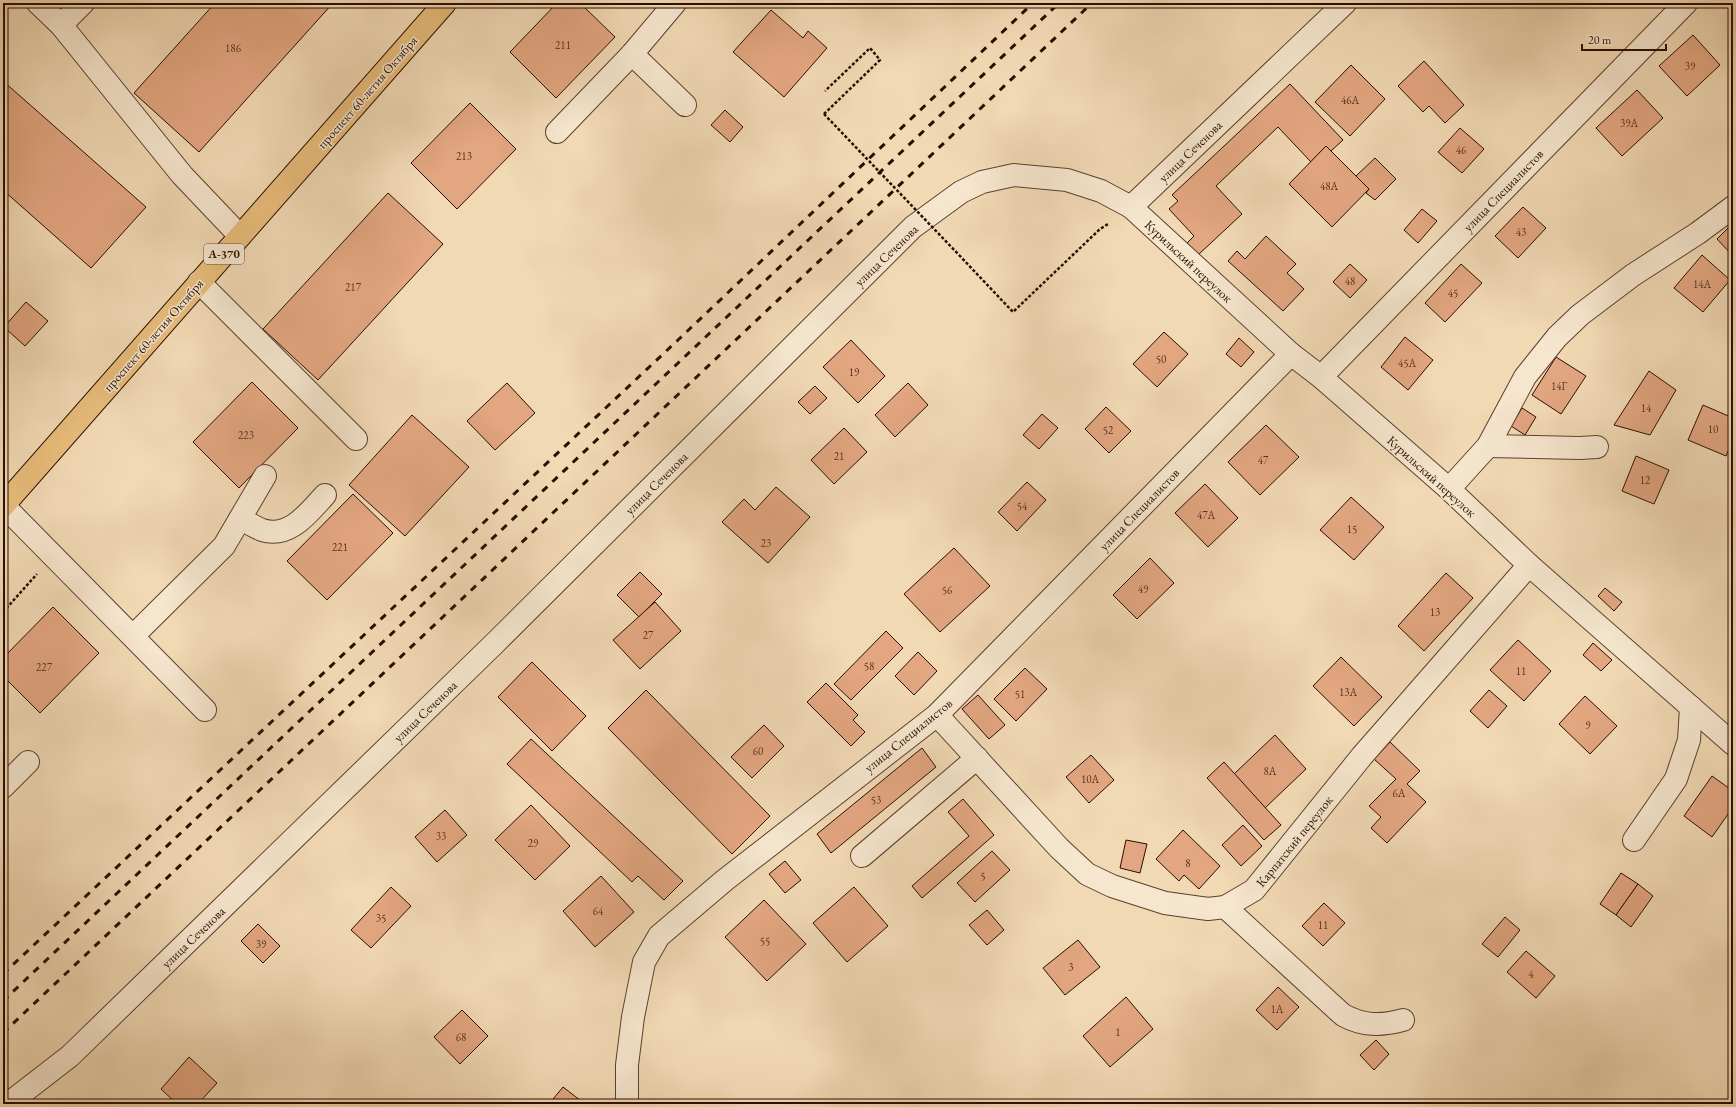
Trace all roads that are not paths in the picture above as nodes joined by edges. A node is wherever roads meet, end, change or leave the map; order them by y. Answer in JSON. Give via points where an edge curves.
{"nodes":[{"id":1,"x":38,"y":3,"type":"edge"},
{"id":2,"x":83,"y":3,"type":"edge"},
{"id":3,"x":445,"y":3,"type":"edge"},
{"id":4,"x":675,"y":3,"type":"edge"},
{"id":5,"x":1345,"y":3,"type":"edge"},
{"id":6,"x":1686,"y":3,"type":"edge"},
{"id":7,"x":61,"y":26,"type":"junction"},
{"id":8,"x":632,"y":54,"type":"junction"},
{"id":9,"x":685,"y":105,"type":"dead end"},
{"id":10,"x":557,"y":132,"type":"dead end"},
{"id":11,"x":1131,"y":207,"type":"junction"},
{"id":12,"x":1733,"y":207,"type":"edge"},
{"id":13,"x":240,"y":236,"type":"junction"},
{"id":14,"x":199,"y":282,"type":"junction"},
{"id":15,"x":1291,"y":354,"type":"junction"},
{"id":16,"x":1321,"y":377,"type":"junction"},
{"id":17,"x":356,"y":439,"type":"dead end"},
{"id":18,"x":1488,"y":446,"type":"junction"},
{"id":19,"x":1597,"y":447,"type":"dead end"},
{"id":20,"x":265,"y":476,"type":"dead end"},
{"id":21,"x":1449,"y":490,"type":"junction"},
{"id":22,"x":325,"y":495,"type":"dead end"},
{"id":23,"x":3,"y":505,"type":"edge"},
{"id":24,"x":240,"y":519,"type":"junction"},
{"id":25,"x":1529,"y":565,"type":"junction"},
{"id":26,"x":133,"y":636,"type":"junction"},
{"id":27,"x":1691,"y":707,"type":"junction"},
{"id":28,"x":205,"y":710,"type":"dead end"},
{"id":29,"x":937,"y":715,"type":"junction"},
{"id":30,"x":1733,"y":744,"type":"edge"},
{"id":31,"x":977,"y":758,"type":"junction"},
{"id":32,"x":28,"y":762,"type":"dead end"},
{"id":33,"x":3,"y":788,"type":"edge"},
{"id":34,"x":1634,"y":840,"type":"dead end"},
{"id":35,"x":862,"y":856,"type":"dead end"},
{"id":36,"x":1225,"y":907,"type":"junction"},
{"id":37,"x":1402,"y":1020,"type":"dead end"},
{"id":38,"x":8,"y":1104,"type":"edge"},
{"id":39,"x":627,"y":1104,"type":"edge"}],
"edges":[{"from":1,"to":7,"type":"street"},
{"from":2,"to":7,"type":"street"},
{"from":3,"to":13,"type":"highway","name":"проспект 60-летия Октября","number":"А-370"},
{"from":4,"to":8,"type":"street"},
{"from":5,"to":11,"type":"street","name":"улица Сеченова"},
{"from":6,"to":16,"type":"street","name":"улица Специалистов"},
{"from":7,"to":13,"type":"street","via":[[182,175]]},
{"from":8,"to":9,"type":"street"},
{"from":8,"to":10,"type":"street"},
{"from":11,"to":15,"type":"street","name":"Курильский переулок"},
{"from":11,"to":38,"type":"street","name":"улица Сеченова","via":[[1101,191],[1067,180],[1014,175],[982,182],[961,192],[913,227],[494,644],[70,1056]]},
{"from":12,"to":18,"type":"street","via":[[1580,315],[1557,337],[1525,377]]},
{"from":13,"to":14,"type":"highway","name":"проспект 60-летия Октября","number":"А-370"},
{"from":14,"to":17,"type":"street"},
{"from":14,"to":23,"type":"highway","name":"проспект 60-летия Октября","number":"А-370"},
{"from":15,"to":16,"type":"street","name":"Курильский переулок"},
{"from":15,"to":29,"type":"street","name":"улица Специалистов"},
{"from":16,"to":21,"type":"street","name":"Курильский переулок"},
{"from":18,"to":19,"type":"street"},
{"from":18,"to":21,"type":"street"},
{"from":20,"to":24,"type":"street"},
{"from":21,"to":25,"type":"street","name":"Курильский переулок"},
{"from":22,"to":24,"type":"street","via":[[301,520],[277,532],[263,530]]},
{"from":23,"to":26,"type":"street"},
{"from":24,"to":26,"type":"street","via":[[224,546]]},
{"from":25,"to":27,"type":"street","name":"Курильский переулок"},
{"from":25,"to":36,"type":"street","name":"Карпатский переулок","via":[[1362,756],[1254,890]]},
{"from":26,"to":28,"type":"street"},
{"from":27,"to":30,"type":"street","name":"Курильский переулок"},
{"from":27,"to":34,"type":"street","via":[[1689,740],[1676,779]]},
{"from":29,"to":31,"type":"street","name":"Карпатский переулок"},
{"from":29,"to":39,"type":"street","name":"улица Специалистов","via":[[725,880],[659,936],[644,962],[633,1017],[627,1065]]},
{"from":31,"to":35,"type":"street"},
{"from":31,"to":36,"type":"street","name":"Карпатский переулок","via":[[1059,848],[1087,874],[1112,886],[1165,903],[1208,909]]},
{"from":32,"to":33,"type":"street"},
{"from":36,"to":37,"type":"street","via":[[1343,1015],[1356,1022],[1373,1025]]}]}
